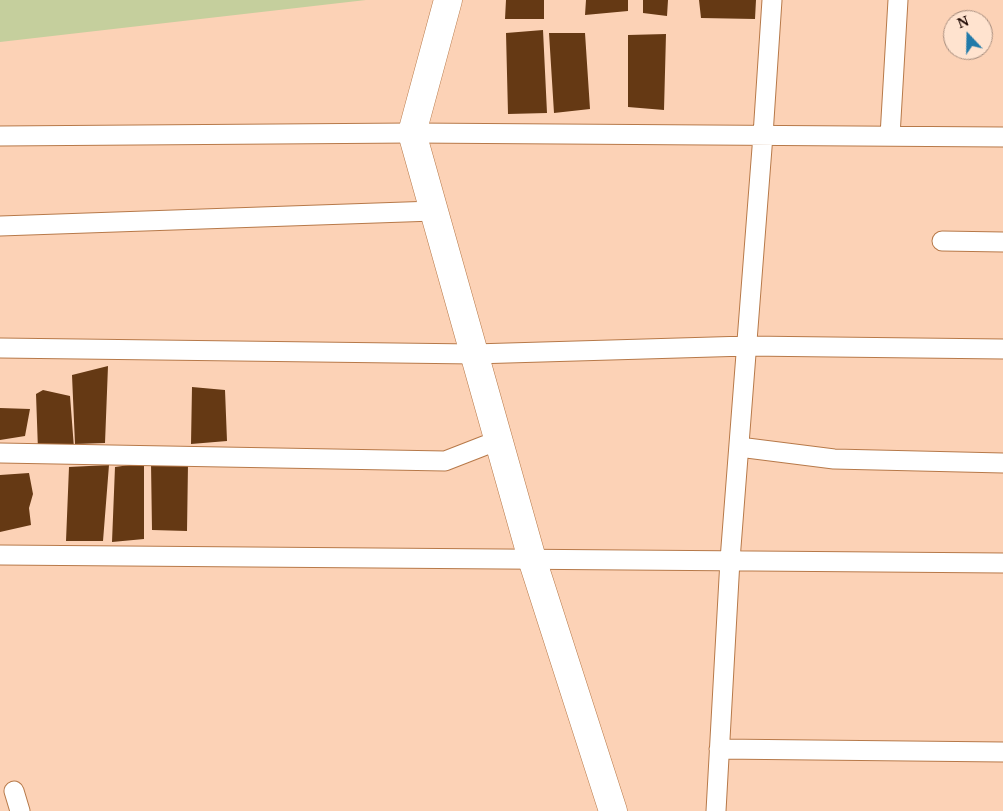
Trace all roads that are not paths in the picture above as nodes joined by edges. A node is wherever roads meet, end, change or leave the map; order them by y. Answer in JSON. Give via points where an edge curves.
{"nodes":[{"id":1,"x":448,"y":0,"type":"edge"},
{"id":2,"x":772,"y":0,"type":"edge"},
{"id":3,"x":898,"y":0,"type":"edge"},
{"id":4,"x":412,"y":133,"type":"junction"},
{"id":5,"x":763,"y":135,"type":"junction"},
{"id":6,"x":0,"y":136,"type":"edge"},
{"id":7,"x":890,"y":136,"type":"junction"},
{"id":8,"x":1003,"y":137,"type":"edge"},
{"id":9,"x":434,"y":212,"type":"junction"},
{"id":10,"x":0,"y":226,"type":"edge"},
{"id":11,"x":942,"y":241,"type":"dead end"},
{"id":12,"x":1003,"y":242,"type":"edge"},
{"id":13,"x":747,"y":346,"type":"junction"},
{"id":14,"x":0,"y":348,"type":"edge"},
{"id":15,"x":1003,"y":349,"type":"edge"},
{"id":16,"x":474,"y":354,"type":"junction"},
{"id":17,"x":499,"y":440,"type":"junction"},
{"id":18,"x":739,"y":447,"type":"junction"},
{"id":19,"x":0,"y":453,"type":"edge"},
{"id":20,"x":1003,"y":463,"type":"edge"},
{"id":21,"x":0,"y":555,"type":"edge"},
{"id":22,"x":532,"y":559,"type":"junction"},
{"id":23,"x":730,"y":560,"type":"junction"},
{"id":24,"x":1003,"y":562,"type":"edge"},
{"id":25,"x":719,"y":749,"type":"junction"},
{"id":26,"x":1003,"y":752,"type":"edge"},
{"id":27,"x":14,"y":791,"type":"dead end"},
{"id":28,"x":20,"y":811,"type":"edge"},
{"id":29,"x":613,"y":811,"type":"edge"},
{"id":30,"x":716,"y":811,"type":"edge"}],
"edges":[{"from":1,"to":4,"type":"main road"},
{"from":2,"to":5,"type":"street"},
{"from":3,"to":7,"type":"street"},
{"from":4,"to":5,"type":"street"},
{"from":4,"to":6,"type":"street"},
{"from":4,"to":9,"type":"main road"},
{"from":5,"to":7,"type":"street"},
{"from":5,"to":13,"type":"street"},
{"from":7,"to":8,"type":"street"},
{"from":9,"to":10,"type":"street"},
{"from":9,"to":16,"type":"main road"},
{"from":11,"to":12,"type":"street"},
{"from":13,"to":15,"type":"street"},
{"from":13,"to":16,"type":"street"},
{"from":13,"to":18,"type":"street"},
{"from":14,"to":16,"type":"street"},
{"from":16,"to":17,"type":"main road"},
{"from":17,"to":19,"type":"street","via":[[444,461]]},
{"from":17,"to":22,"type":"main road"},
{"from":18,"to":20,"type":"street","via":[[834,459]]},
{"from":18,"to":23,"type":"street"},
{"from":21,"to":22,"type":"street"},
{"from":22,"to":23,"type":"street"},
{"from":22,"to":29,"type":"main road"},
{"from":23,"to":24,"type":"street"},
{"from":23,"to":25,"type":"street"},
{"from":25,"to":26,"type":"street"},
{"from":25,"to":30,"type":"street"},
{"from":27,"to":28,"type":"street"}]}
